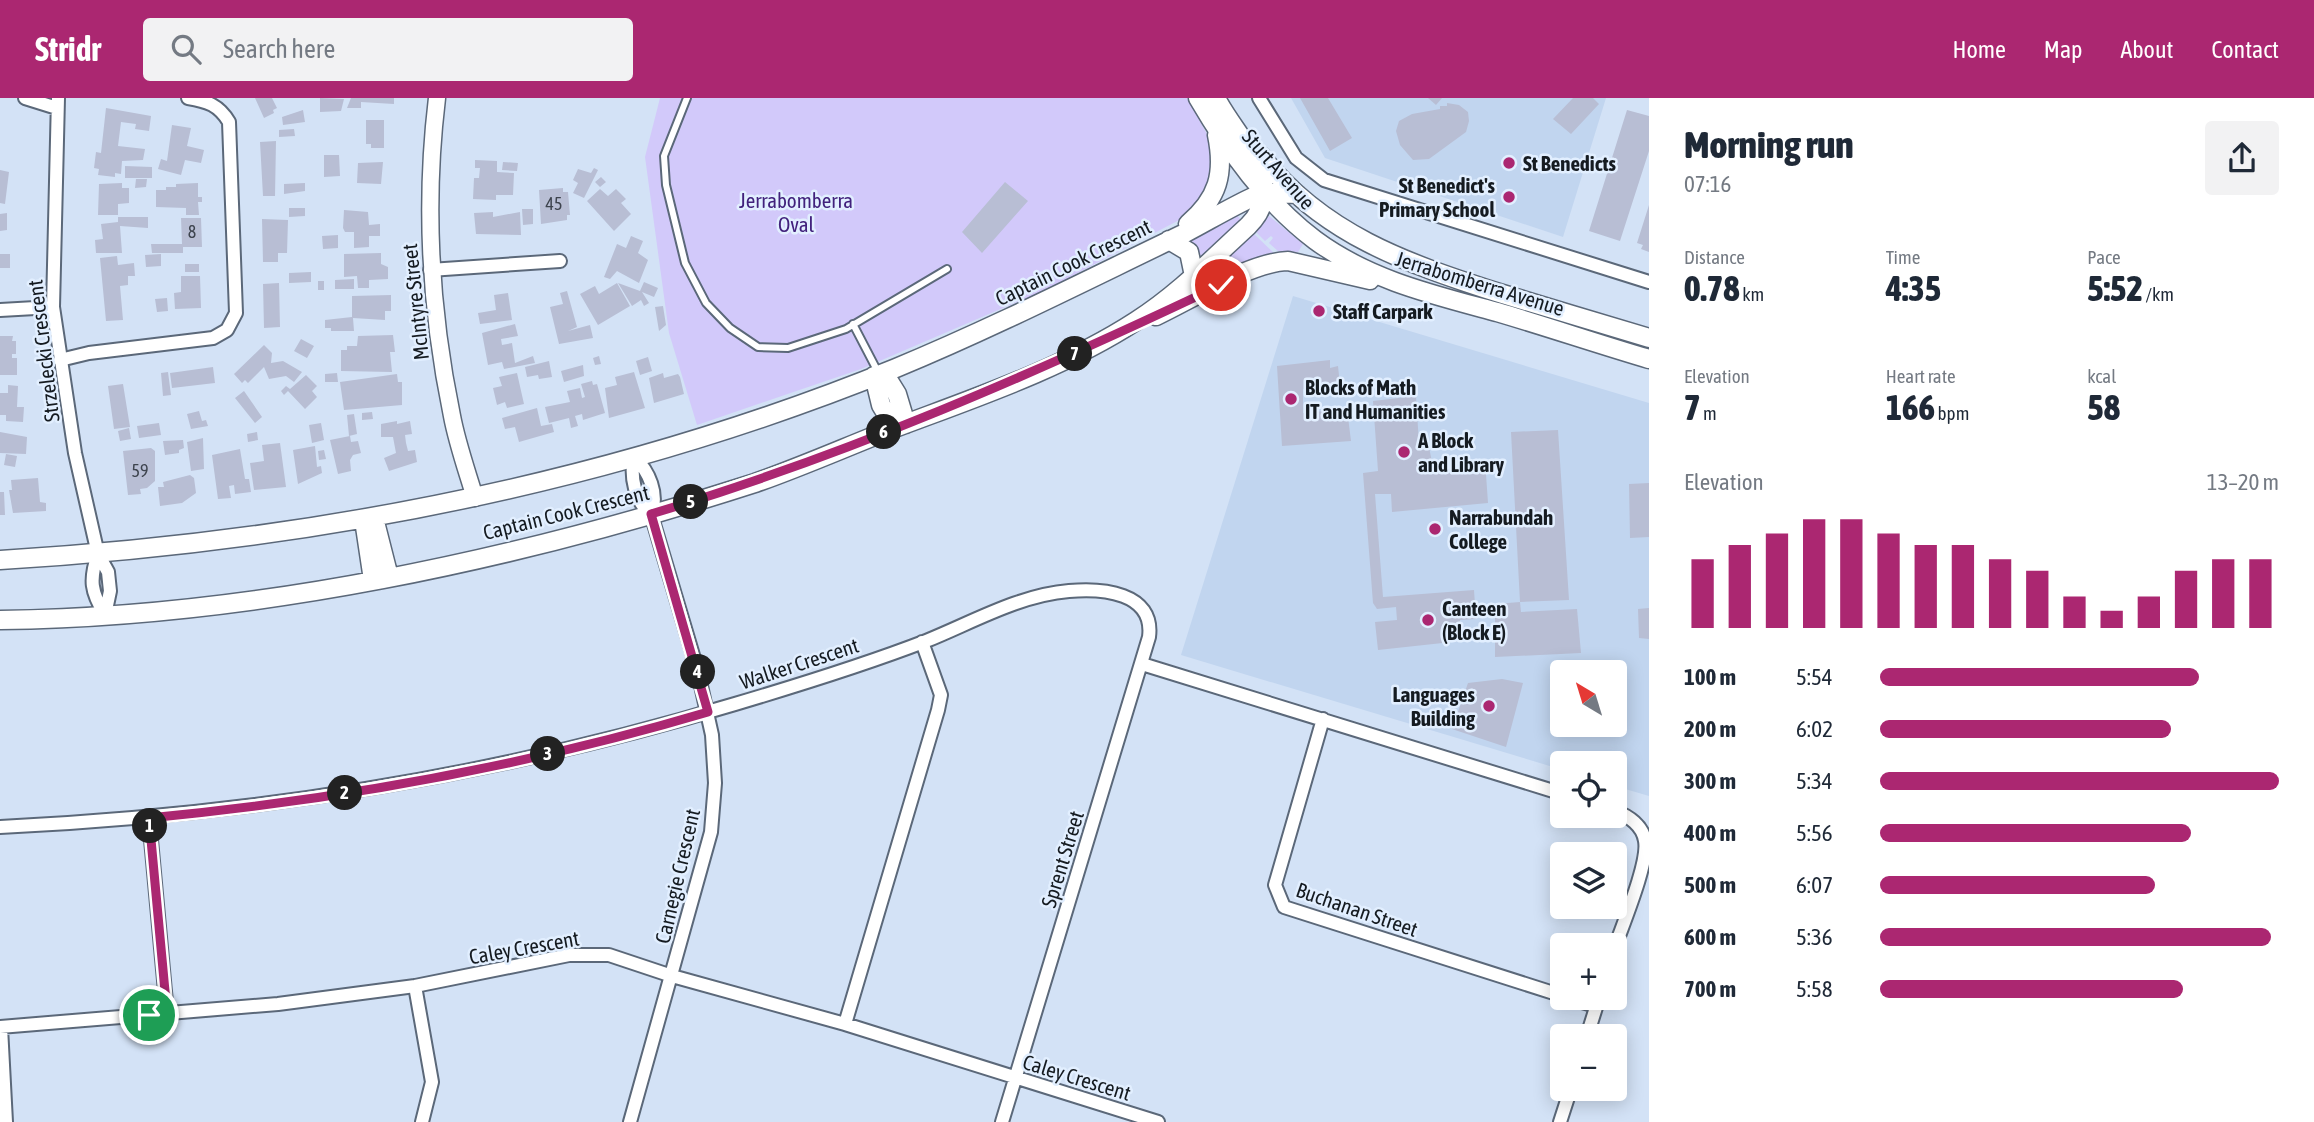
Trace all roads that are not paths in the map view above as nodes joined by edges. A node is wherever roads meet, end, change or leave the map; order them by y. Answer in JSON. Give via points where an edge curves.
{"nodes":[{"id":1,"x":25,"y":98,"type":"edge"},
{"id":2,"x":188,"y":98,"type":"edge"},
{"id":3,"x":437,"y":98,"type":"edge"},
{"id":4,"x":687,"y":98,"type":"edge"},
{"id":5,"x":1198,"y":98,"type":"edge"},
{"id":6,"x":1216,"y":98,"type":"edge"},
{"id":7,"x":1222,"y":98,"type":"edge"},
{"id":8,"x":1259,"y":98,"type":"edge"},
{"id":9,"x":58,"y":103,"type":"edge"},
{"id":10,"x":1215,"y":128,"type":"junction"},
{"id":11,"x":1265,"y":194,"type":"junction"},
{"id":12,"x":1297,"y":194,"type":"junction"},
{"id":13,"x":1315,"y":209,"type":"joint"},
{"id":14,"x":1305,"y":232,"type":"joint"},
{"id":15,"x":1169,"y":240,"type":"junction"},
{"id":16,"x":560,"y":261,"type":"dead end"},
{"id":17,"x":947,"y":269,"type":"dead end"},
{"id":18,"x":430,"y":270,"type":"junction"},
{"id":19,"x":1194,"y":276,"type":"junction"},
{"id":20,"x":1649,"y":282,"type":"edge"},
{"id":21,"x":1408,"y":288,"type":"junction"},
{"id":22,"x":53,"y":307,"type":"junction"},
{"id":23,"x":0,"y":310,"type":"edge"},
{"id":24,"x":1558,"y":311,"type":"junction"},
{"id":25,"x":853,"y":324,"type":"junction"},
{"id":26,"x":1568,"y":335,"type":"junction"},
{"id":27,"x":1649,"y":338,"type":"edge"},
{"id":28,"x":1094,"y":345,"type":"junction"},
{"id":29,"x":1649,"y":359,"type":"edge"},
{"id":30,"x":60,"y":360,"type":"junction"},
{"id":31,"x":879,"y":375,"type":"junction"},
{"id":32,"x":900,"y":426,"type":"junction"},
{"id":33,"x":634,"y":457,"type":"junction"},
{"id":34,"x":475,"y":498,"type":"junction"},
{"id":35,"x":651,"y":514,"type":"junction"},
{"id":36,"x":369,"y":519,"type":"junction"},
{"id":37,"x":97,"y":554,"type":"junction"},
{"id":38,"x":0,"y":560,"type":"edge"},
{"id":39,"x":381,"y":578,"type":"junction"},
{"id":40,"x":1143,"y":608,"type":"joint"},
{"id":41,"x":105,"y":615,"type":"junction"},
{"id":42,"x":0,"y":620,"type":"edge"},
{"id":43,"x":922,"y":642,"type":"junction"},
{"id":44,"x":1142,"y":664,"type":"junction"},
{"id":45,"x":708,"y":712,"type":"junction"},
{"id":46,"x":1323,"y":719,"type":"junction"},
{"id":47,"x":1550,"y":790,"type":"edge"},
{"id":48,"x":1627,"y":816,"type":"edge"},
{"id":49,"x":149,"y":818,"type":"junction"},
{"id":50,"x":0,"y":827,"type":"edge"},
{"id":51,"x":1620,"y":933,"type":"edge"},
{"id":52,"x":672,"y":976,"type":"junction"},
{"id":53,"x":415,"y":986,"type":"junction"},
{"id":54,"x":1550,"y":992,"type":"edge"},
{"id":55,"x":167,"y":1013,"type":"junction"},
{"id":56,"x":845,"y":1024,"type":"junction"},
{"id":57,"x":1,"y":1027,"type":"edge"},
{"id":58,"x":1015,"y":1079,"type":"junction"},
{"id":59,"x":1567,"y":1101,"type":"edge"},
{"id":60,"x":6,"y":1122,"type":"edge"},
{"id":61,"x":422,"y":1122,"type":"edge"},
{"id":62,"x":630,"y":1122,"type":"edge"},
{"id":63,"x":1002,"y":1122,"type":"edge"},
{"id":64,"x":1158,"y":1122,"type":"edge"},
{"id":65,"x":1560,"y":1122,"type":"edge"}],
"edges":[{"from":1,"to":9,"type":"street"},
{"from":2,"to":30,"type":"street","via":[[222,110],[229,122],[236,313],[227,330],[213,338]]},
{"from":3,"to":18,"type":"street","name":"McIntyre Street","via":[[429,187]]},
{"from":4,"to":25,"type":"lane","via":[[664,156],[666,185],[685,263],[706,303],[730,328],[758,347],[788,348]]},
{"from":5,"to":10,"type":"main road","name":"Sturt Avenue"},
{"from":6,"to":11,"type":"main road","via":[[1261,169]]},
{"from":7,"to":12,"type":"main road","name":"Sturt Avenue","via":[[1260,154]]},
{"from":8,"to":20,"type":"street","name":"Sturt Avenue","via":[[1296,158],[1332,184]]},
{"from":9,"to":22,"type":"street","name":"Strzelecki Crescent"},
{"from":10,"to":11,"type":"main road","name":"Sturt Avenue"},
{"from":10,"to":15,"type":"main road","via":[[1222,164],[1217,189],[1205,209]]},
{"from":11,"to":12,"type":"main road","name":"Captain Cook Crescent"},
{"from":11,"to":14,"type":"main road","name":"Sturt Avenue"},
{"from":11,"to":15,"type":"main road","name":"Captain Cook Crescent"},
{"from":11,"to":19,"type":"main road","name":"Captain Cook Crescent","via":[[1261,211],[1252,222]]},
{"from":12,"to":13,"type":"main road","name":"Sturt Avenue"},
{"from":13,"to":24,"type":"main road","name":"Jerrabomberra Avenue","via":[[1352,237],[1397,259]]},
{"from":14,"to":21,"type":"main road","name":"Jerrabomberra Avenue","via":[[1337,255]]},
{"from":15,"to":19,"type":"main road","via":[[1189,252]]},
{"from":15,"to":31,"type":"main road","name":"Captain Cook Crescent","via":[[1015,317]]},
{"from":16,"to":18,"type":"street"},
{"from":17,"to":25,"type":"lane"},
{"from":18,"to":34,"type":"street","name":"McIntyre Street","via":[[452,418]]},
{"from":19,"to":28,"type":"main road","name":"Captain Cook Crescent","via":[[1150,312]]},
{"from":21,"to":26,"type":"main road","name":"Jerrabomberra Avenue"},
{"from":21,"to":28,"type":"main road","via":[[1275,262]]},
{"from":22,"to":23,"type":"street"},
{"from":22,"to":30,"type":"street","name":"Strzelecki Crescent"},
{"from":24,"to":26,"type":"main road","via":[[1567,323]]},
{"from":24,"to":27,"type":"main road","name":"Jerrabomberra Avenue"},
{"from":25,"to":31,"type":"lane"},
{"from":26,"to":29,"type":"main road","name":"Jerrabomberra Avenue"},
{"from":28,"to":32,"type":"main road","name":"Captain Cook Crescent"},
{"from":30,"to":37,"type":"street","name":"Strzelecki Crescent"},
{"from":31,"to":32,"type":"main road","via":[[879,400]]},
{"from":31,"to":33,"type":"main road","name":"Captain Cook Crescent","via":[[733,429]]},
{"from":32,"to":35,"type":"main road","name":"Captain Cook Crescent","via":[[757,482]]},
{"from":33,"to":34,"type":"main road","name":"Captain Cook Crescent"},
{"from":33,"to":35,"type":"street","name":"Carnegie Crescent","via":[[631,472],[641,507]]},
{"from":34,"to":36,"type":"main road","name":"Captain Cook Crescent"},
{"from":35,"to":39,"type":"main road","name":"Captain Cook Crescent"},
{"from":35,"to":45,"type":"street","name":"Carnegie Crescent"},
{"from":36,"to":37,"type":"main road","name":"Captain Cook Crescent"},
{"from":36,"to":39,"type":"main road"},
{"from":37,"to":38,"type":"main road","name":"Captain Cook Crescent"},
{"from":37,"to":41,"type":"street","name":"Strzelecki Crescent","via":[[90,575],[92,593]]},
{"from":39,"to":41,"type":"main road","name":"Captain Cook Crescent","via":[[246,600]]},
{"from":40,"to":43,"type":"street","name":"Walker Crescent","via":[[1129,598],[1101,592],[1048,594]]},
{"from":40,"to":44,"type":"street","name":"Sprent Street","via":[[1150,632]]},
{"from":41,"to":42,"type":"main road","name":"Captain Cook Crescent"},
{"from":43,"to":45,"type":"street","name":"Walker Crescent"},
{"from":43,"to":56,"type":"street","via":[[941,695],[938,710]]},
{"from":44,"to":46,"type":"street"},
{"from":44,"to":58,"type":"street","name":"Sprent Street"},
{"from":45,"to":49,"type":"street","name":"Walker Crescent","via":[[476,770],[323,796]]},
{"from":45,"to":52,"type":"street","name":"Carnegie Crescent","via":[[715,783],[711,832]]},
{"from":46,"to":47,"type":"street"},
{"from":46,"to":54,"type":"street","name":"Buchanan Street","via":[[1275,886],[1284,907]]},
{"from":48,"to":51,"type":"street","via":[[1646,840]]},
{"from":49,"to":50,"type":"street","name":"Walker Crescent"},
{"from":49,"to":55,"type":"street"},
{"from":52,"to":53,"type":"street","name":"Caley Crescent","via":[[609,955],[569,955]]},
{"from":52,"to":56,"type":"street","name":"Caley Crescent"},
{"from":52,"to":62,"type":"street","name":"Carnegie Crescent"},
{"from":53,"to":55,"type":"street","name":"Caley Crescent"},
{"from":53,"to":61,"type":"street","via":[[432,1082]]},
{"from":55,"to":57,"type":"street","name":"Caley Crescent"},
{"from":56,"to":58,"type":"street","name":"Caley Crescent"},
{"from":57,"to":60,"type":"street"},
{"from":58,"to":63,"type":"street","name":"Sprent Street"},
{"from":58,"to":64,"type":"street","name":"Caley Crescent"},
{"from":59,"to":65,"type":"street"}]}
